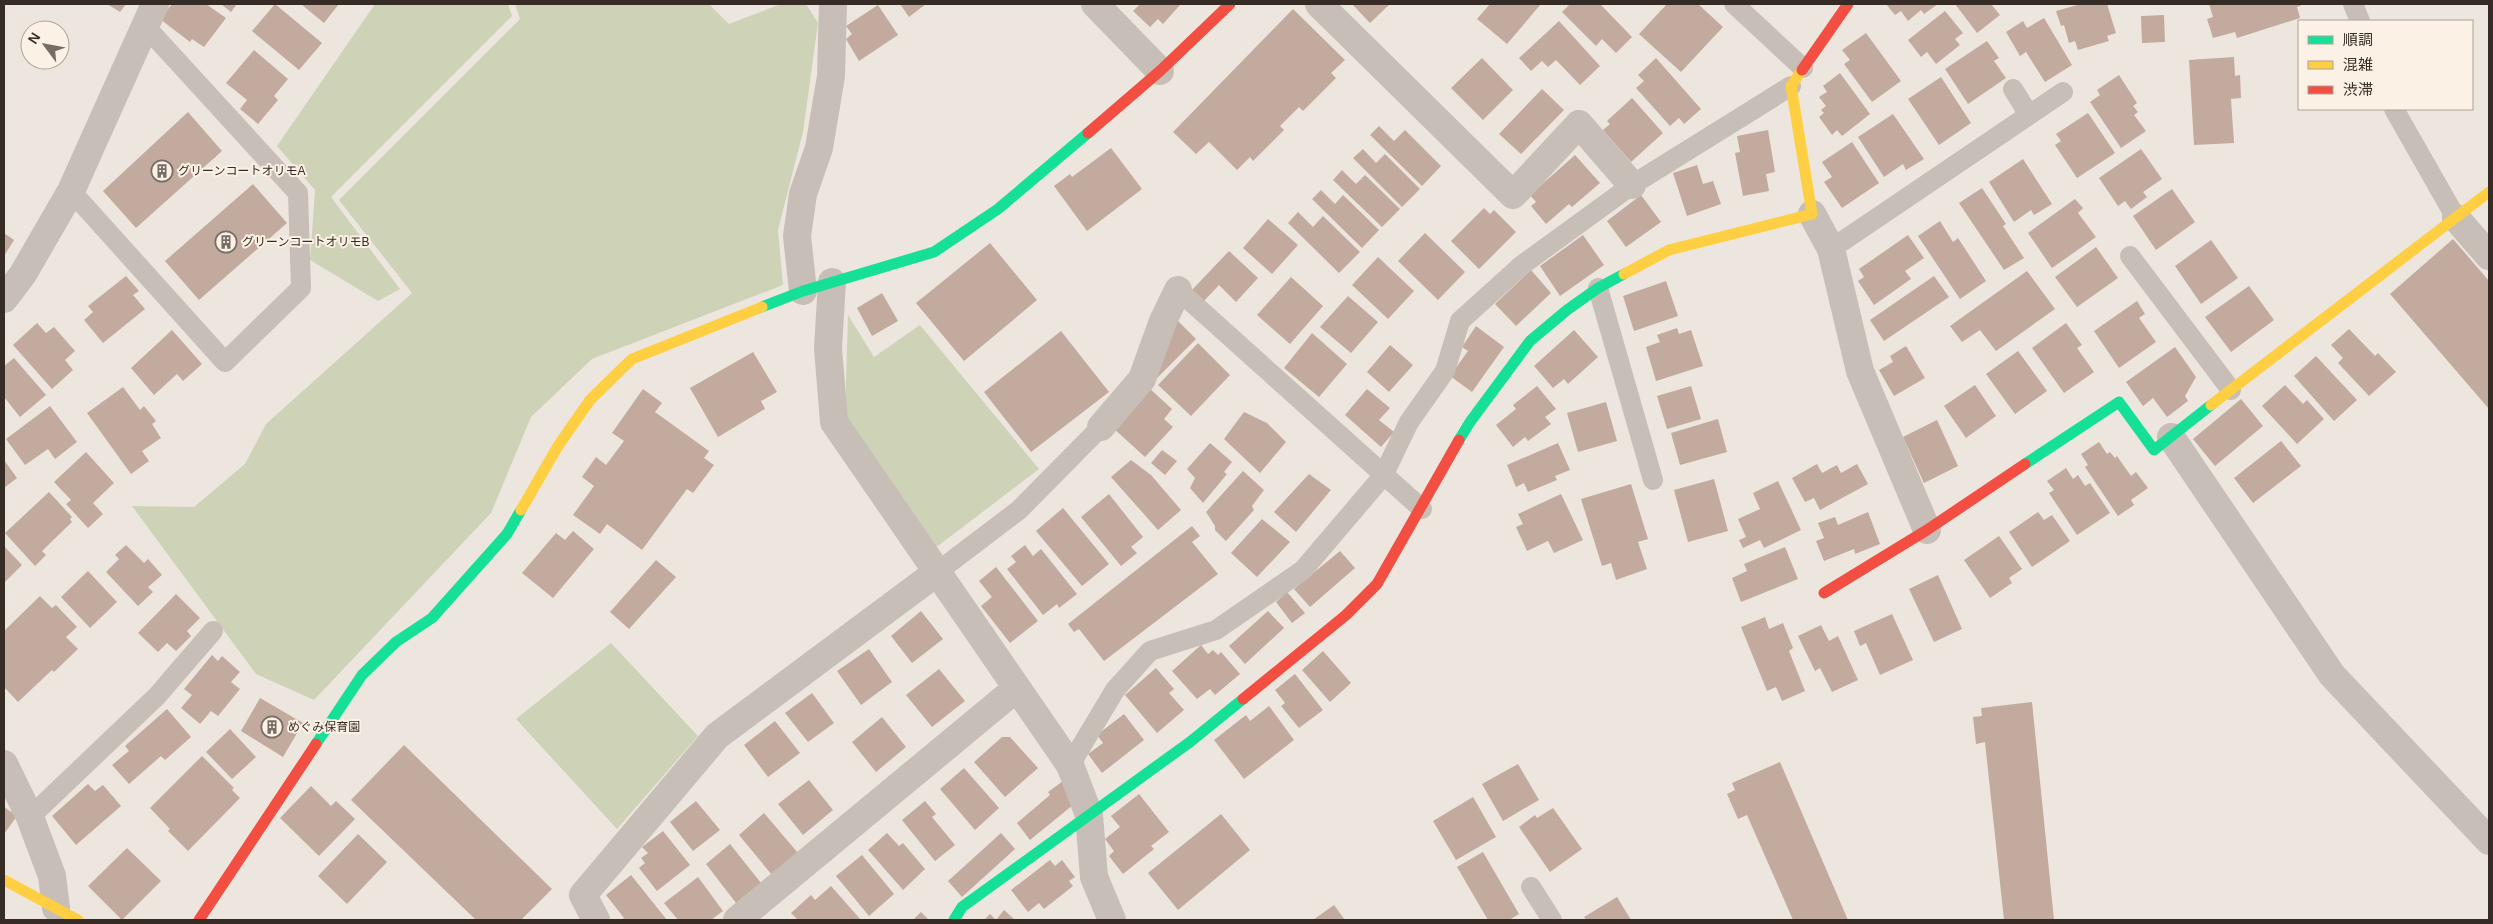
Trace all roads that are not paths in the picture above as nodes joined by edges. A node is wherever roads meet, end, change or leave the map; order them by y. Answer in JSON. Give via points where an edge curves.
{"nodes":[{"id":1,"x":832,"y":4,"type":"edge"},
{"id":2,"x":1094,"y":4,"type":"edge"},
{"id":3,"x":1230,"y":4,"type":"edge"},
{"id":4,"x":1319,"y":4,"type":"edge"},
{"id":5,"x":1734,"y":4,"type":"edge"},
{"id":6,"x":1848,"y":4,"type":"edge"},
{"id":7,"x":2354,"y":4,"type":"edge"},
{"id":8,"x":151,"y":15,"type":"edge"},
{"id":9,"x":2360,"y":20,"type":"edge"},
{"id":10,"x":1803,"y":68,"type":"junction"},
{"id":11,"x":1160,"y":71,"type":"junction"},
{"id":12,"x":1791,"y":86,"type":"junction"},
{"id":13,"x":2013,"y":89,"type":"dead end"},
{"id":14,"x":2063,"y":92,"type":"dead end"},
{"id":15,"x":2395,"y":110,"type":"edge"},
{"id":16,"x":2029,"y":115,"type":"junction"},
{"id":17,"x":1632,"y":185,"type":"junction"},
{"id":18,"x":71,"y":191,"type":"junction"},
{"id":19,"x":2489,"y":192,"type":"edge"},
{"id":20,"x":1812,"y":214,"type":"junction"},
{"id":21,"x":2456,"y":218,"type":"junction"},
{"id":22,"x":1831,"y":249,"type":"junction"},
{"id":23,"x":2130,"y":256,"type":"dead end"},
{"id":24,"x":2489,"y":256,"type":"edge"},
{"id":25,"x":832,"y":282,"type":"junction"},
{"id":26,"x":1598,"y":288,"type":"junction"},
{"id":27,"x":1178,"y":290,"type":"joint"},
{"id":28,"x":803,"y":291,"type":"junction"},
{"id":29,"x":4,"y":299,"type":"edge"},
{"id":30,"x":2231,"y":390,"type":"junction"},
{"id":31,"x":1101,"y":427,"type":"joint"},
{"id":32,"x":2171,"y":437,"type":"junction"},
{"id":33,"x":1383,"y":476,"type":"junction"},
{"id":34,"x":1653,"y":480,"type":"dead end"},
{"id":35,"x":1422,"y":509,"type":"junction"},
{"id":36,"x":1927,"y":530,"type":"junction"},
{"id":37,"x":936,"y":573,"type":"junction"},
{"id":38,"x":1824,"y":593,"type":"dead end"},
{"id":39,"x":213,"y":630,"type":"dead end"},
{"id":40,"x":1017,"y":688,"type":"junction"},
{"id":41,"x":4,"y":764,"type":"edge"},
{"id":42,"x":1070,"y":765,"type":"junction"},
{"id":43,"x":1089,"y":815,"type":"junction"},
{"id":44,"x":30,"y":816,"type":"junction"},
{"id":45,"x":2489,"y":841,"type":"edge"},
{"id":46,"x":4,"y":880,"type":"edge"},
{"id":47,"x":1531,"y":887,"type":"dead end"},
{"id":48,"x":67,"y":914,"type":"edge"},
{"id":49,"x":199,"y":920,"type":"edge"},
{"id":50,"x":596,"y":920,"type":"edge"},
{"id":51,"x":737,"y":920,"type":"edge"},
{"id":52,"x":954,"y":920,"type":"edge"},
{"id":53,"x":1112,"y":920,"type":"edge"},
{"id":54,"x":1552,"y":920,"type":"edge"}],
"edges":[{"from":1,"to":28,"type":"street","via":[[831,76],[819,148],[803,194],[797,236]]},
{"from":2,"to":11,"type":"street"},
{"from":3,"to":11,"type":"street"},
{"from":4,"to":17,"type":"street","via":[[1513,195],[1579,124]]},
{"from":5,"to":10,"type":"lane"},
{"from":6,"to":10,"type":"street"},
{"from":7,"to":9,"type":"lane"},
{"from":8,"to":18,"type":"street"},
{"from":8,"to":18,"type":"lane","via":[[298,193],[301,288],[225,362]]},
{"from":10,"to":12,"type":"street"},
{"from":11,"to":25,"type":"street","via":[[998,209],[934,252]]},
{"from":12,"to":17,"type":"lane"},
{"from":12,"to":20,"type":"street"},
{"from":13,"to":16,"type":"lane"},
{"from":14,"to":16,"type":"lane"},
{"from":15,"to":21,"type":"lane"},
{"from":16,"to":22,"type":"lane"},
{"from":17,"to":33,"type":"lane","via":[[1522,265],[1460,321],[1446,370],[1409,422]]},
{"from":18,"to":29,"type":"street","via":[[23,274]]},
{"from":19,"to":21,"type":"street"},
{"from":20,"to":22,"type":"street"},
{"from":20,"to":26,"type":"street","via":[[1669,250]]},
{"from":21,"to":24,"type":"street"},
{"from":21,"to":30,"type":"street"},
{"from":22,"to":36,"type":"street","via":[[1860,371]]},
{"from":23,"to":30,"type":"lane"},
{"from":25,"to":28,"type":"street"},
{"from":25,"to":37,"type":"street","via":[[828,348],[834,422]]},
{"from":26,"to":34,"type":"lane"},
{"from":26,"to":35,"type":"street","via":[[1530,341],[1470,422]]},
{"from":27,"to":31,"type":"street","via":[[1142,379]]},
{"from":27,"to":33,"type":"lane"},
{"from":28,"to":49,"type":"street","via":[[632,359],[590,400],[558,446],[507,534],[432,618],[396,642],[362,675]]},
{"from":30,"to":32,"type":"street"},
{"from":31,"to":37,"type":"lane","via":[[1019,510]]},
{"from":32,"to":36,"type":"street","via":[[2154,450],[2119,402]]},
{"from":32,"to":45,"type":"street","via":[[2332,675]]},
{"from":33,"to":35,"type":"lane"},
{"from":33,"to":42,"type":"lane","via":[[1303,570],[1216,630],[1150,651],[1115,690]]},
{"from":35,"to":43,"type":"street","via":[[1377,584],[1346,615],[1190,742]]},
{"from":36,"to":38,"type":"street"},
{"from":37,"to":40,"type":"street"},
{"from":37,"to":50,"type":"street","via":[[717,736],[583,895]]},
{"from":39,"to":44,"type":"lane","via":[[156,696]]},
{"from":40,"to":42,"type":"street"},
{"from":40,"to":51,"type":"street"},
{"from":41,"to":44,"type":"street"},
{"from":42,"to":43,"type":"street"},
{"from":43,"to":52,"type":"street","via":[[962,907]]},
{"from":43,"to":53,"type":"street","via":[[1094,877]]},
{"from":44,"to":48,"type":"street"},
{"from":46,"to":48,"type":"street"},
{"from":47,"to":54,"type":"lane"}]}
